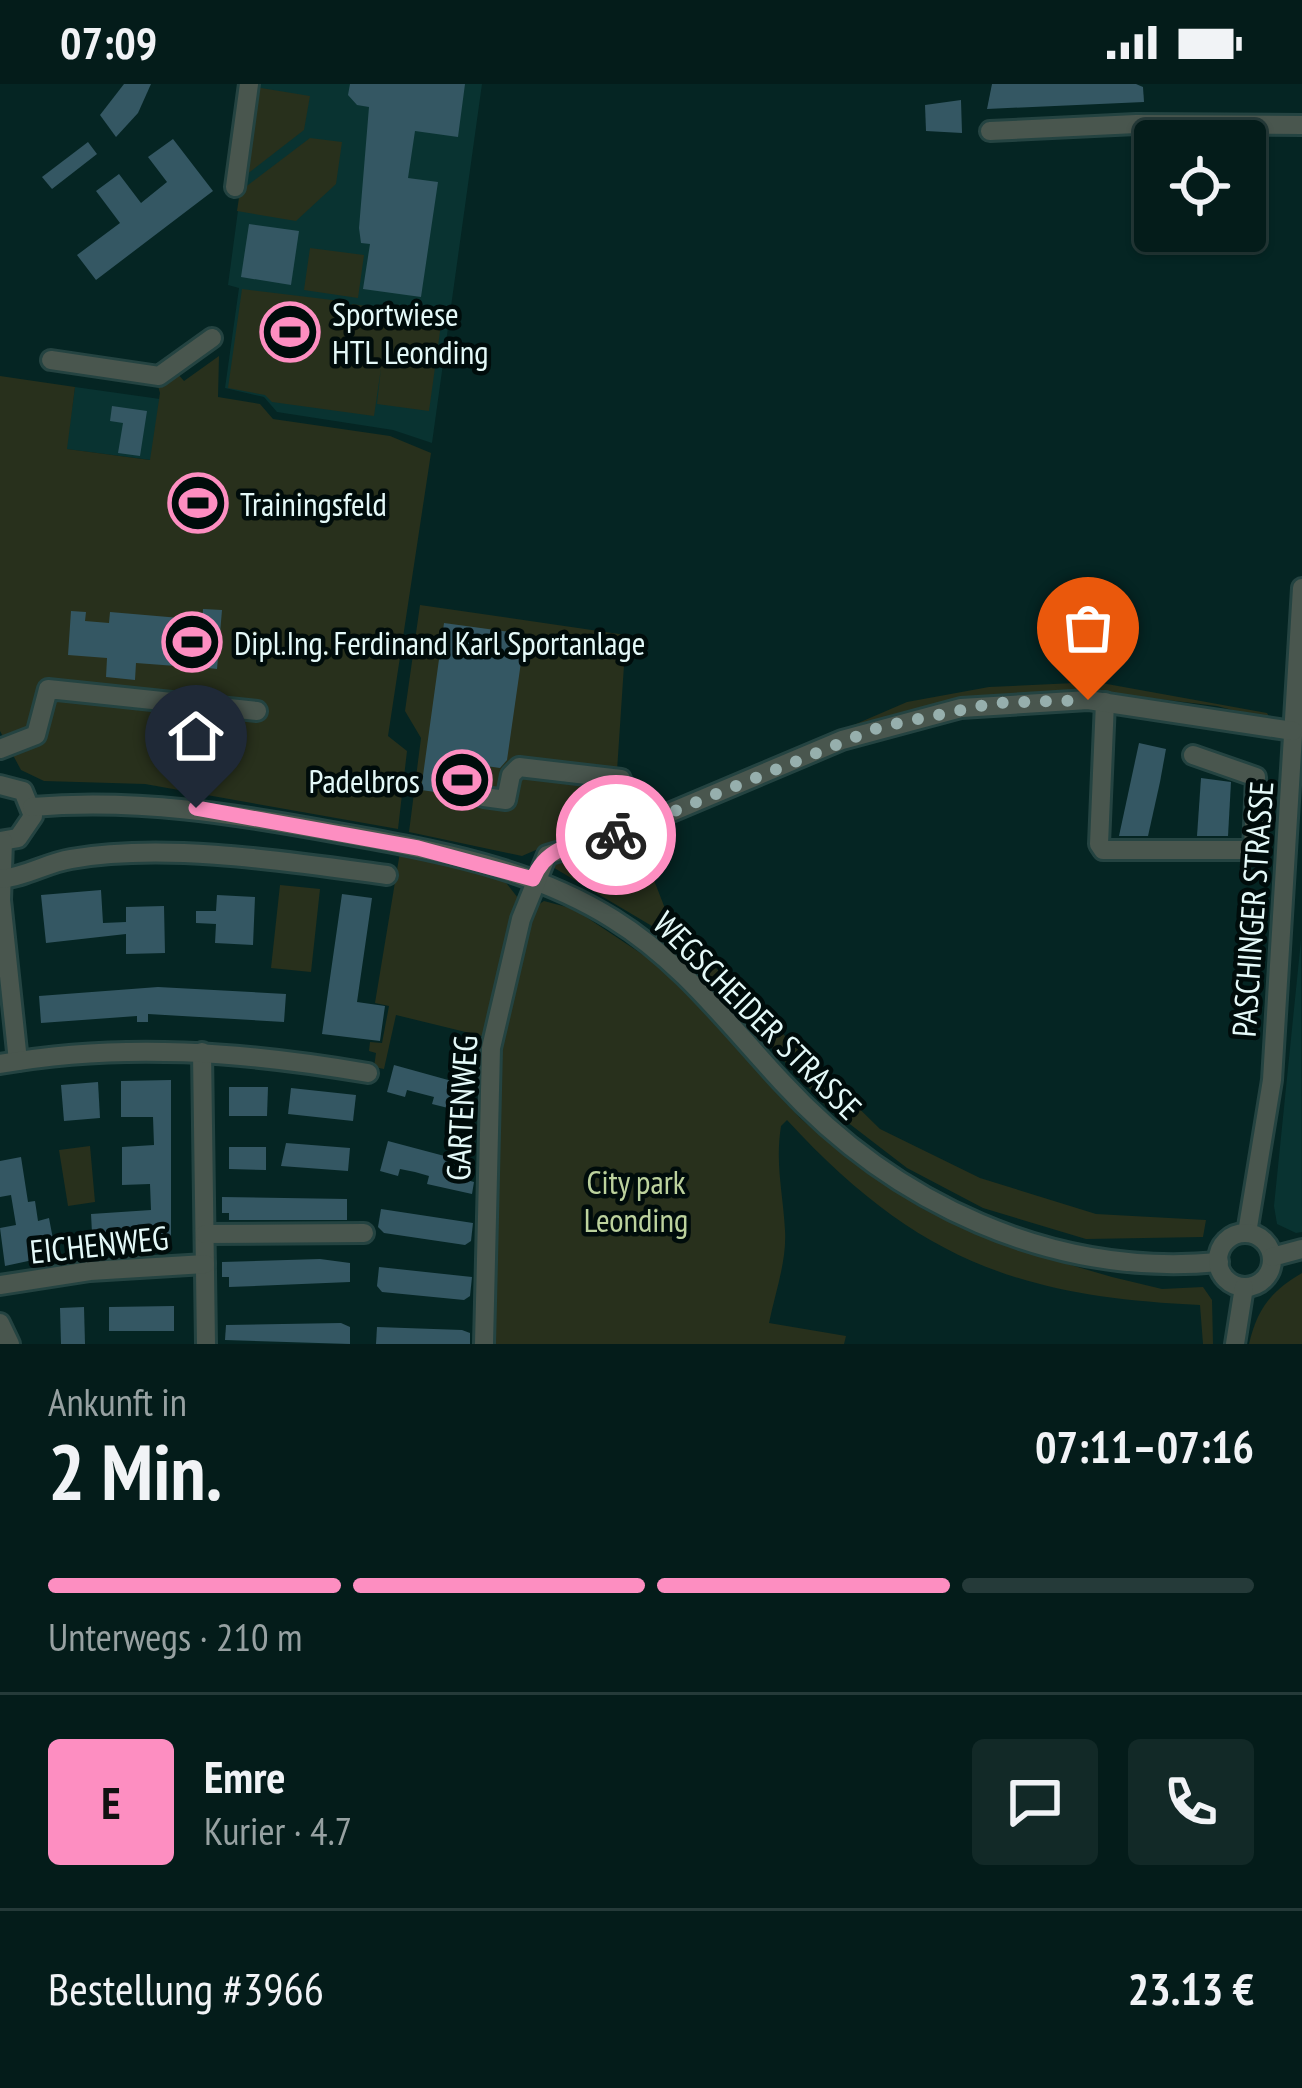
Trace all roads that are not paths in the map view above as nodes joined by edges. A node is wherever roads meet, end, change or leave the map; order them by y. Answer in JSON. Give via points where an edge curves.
{"nodes":[{"id":1,"x":249,"y":84,"type":"edge"},
{"id":2,"x":1302,"y":125,"type":"edge"},
{"id":3,"x":990,"y":131,"type":"dead end"},
{"id":4,"x":235,"y":187,"type":"dead end"},
{"id":5,"x":212,"y":338,"type":"dead end"},
{"id":6,"x":51,"y":360,"type":"dead end"},
{"id":7,"x":1302,"y":588,"type":"edge"},
{"id":8,"x":1105,"y":702,"type":"junction"},
{"id":9,"x":257,"y":711,"type":"dead end"},
{"id":10,"x":1293,"y":731,"type":"junction"},
{"id":11,"x":0,"y":749,"type":"edge"},
{"id":12,"x":1193,"y":755,"type":"dead end"},
{"id":13,"x":0,"y":785,"type":"edge"},
{"id":14,"x":484,"y":797,"type":"dead end"},
{"id":15,"x":32,"y":807,"type":"junction"},
{"id":16,"x":634,"y":828,"type":"junction"},
{"id":17,"x":1,"y":841,"type":"edge"},
{"id":18,"x":1293,"y":858,"type":"edge"},
{"id":19,"x":387,"y":875,"type":"dead end"},
{"id":20,"x":1,"y":879,"type":"edge"},
{"id":21,"x":533,"y":879,"type":"junction"},
{"id":22,"x":202,"y":1052,"type":"junction"},
{"id":23,"x":9,"y":1063,"type":"edge"},
{"id":24,"x":368,"y":1073,"type":"dead end"},
{"id":25,"x":364,"y":1233,"type":"dead end"},
{"id":26,"x":1247,"y":1233,"type":"junction"},
{"id":27,"x":205,"y":1234,"type":"junction"},
{"id":28,"x":1302,"y":1249,"type":"edge"},
{"id":29,"x":1272,"y":1257,"type":"junction"},
{"id":30,"x":1219,"y":1262,"type":"junction"},
{"id":31,"x":205,"y":1264,"type":"junction"},
{"id":32,"x":0,"y":1286,"type":"edge"},
{"id":33,"x":1244,"y":1287,"type":"junction"},
{"id":34,"x":0,"y":1323,"type":"edge"},
{"id":35,"x":10,"y":1344,"type":"edge"},
{"id":36,"x":206,"y":1344,"type":"edge"},
{"id":37,"x":484,"y":1344,"type":"edge"},
{"id":38,"x":1234,"y":1344,"type":"edge"}],
"edges":[{"from":1,"to":4,"type":"street"},
{"from":2,"to":3,"type":"street"},
{"from":5,"to":6,"type":"street","via":[[159,376]]},
{"from":7,"to":10,"type":"street","name":"PASCHINGER STRASSE"},
{"from":8,"to":10,"type":"street"},
{"from":8,"to":12,"type":"street","via":[[1103,850],[1253,850],[1256,777]]},
{"from":8,"to":16,"type":"street","via":[[1022,700],[915,717]]},
{"from":9,"to":11,"type":"street","via":[[48,688],[36,735]]},
{"from":10,"to":18,"type":"street","name":"PASCHINGER STRASSE"},
{"from":13,"to":15,"type":"street","via":[[23,791]]},
{"from":14,"to":16,"type":"street","via":[[506,800],[519,767],[621,779]]},
{"from":15,"to":17,"type":"street","via":[[25,832]]},
{"from":15,"to":21,"type":"street","name":"WEGSCHEIDER STRASSE","via":[[196,808],[418,848]]},
{"from":16,"to":21,"type":"street","via":[[557,849]]},
{"from":17,"to":20,"type":"street"},
{"from":18,"to":26,"type":"street","name":"PASCHINGER STRASSE","via":[[1272,1080]]},
{"from":19,"to":20,"type":"street","via":[[174,856],[68,859]]},
{"from":20,"to":23,"type":"street"},
{"from":21,"to":30,"type":"street","name":"WEGSCHEIDER STRASSE","via":[[648,943],[820,1121],[920,1196],[1061,1251],[1129,1262]]},
{"from":21,"to":37,"type":"street","name":"GARTENWEG","via":[[491,1048]]},
{"from":22,"to":23,"type":"street"},
{"from":22,"to":24,"type":"street"},
{"from":22,"to":27,"type":"street"},
{"from":25,"to":27,"type":"street"},
{"from":26,"to":29,"type":"street","via":[[1262,1239]]},
{"from":26,"to":30,"type":"street","via":[[1225,1243]]},
{"from":27,"to":31,"type":"street"},
{"from":28,"to":29,"type":"street"},
{"from":29,"to":33,"type":"street","via":[[1262,1282]]},
{"from":30,"to":33,"type":"street","via":[[1227,1280]]},
{"from":31,"to":32,"type":"street","name":"EICHENWEG"},
{"from":31,"to":36,"type":"street"},
{"from":33,"to":38,"type":"street"},
{"from":34,"to":35,"type":"street"}]}
